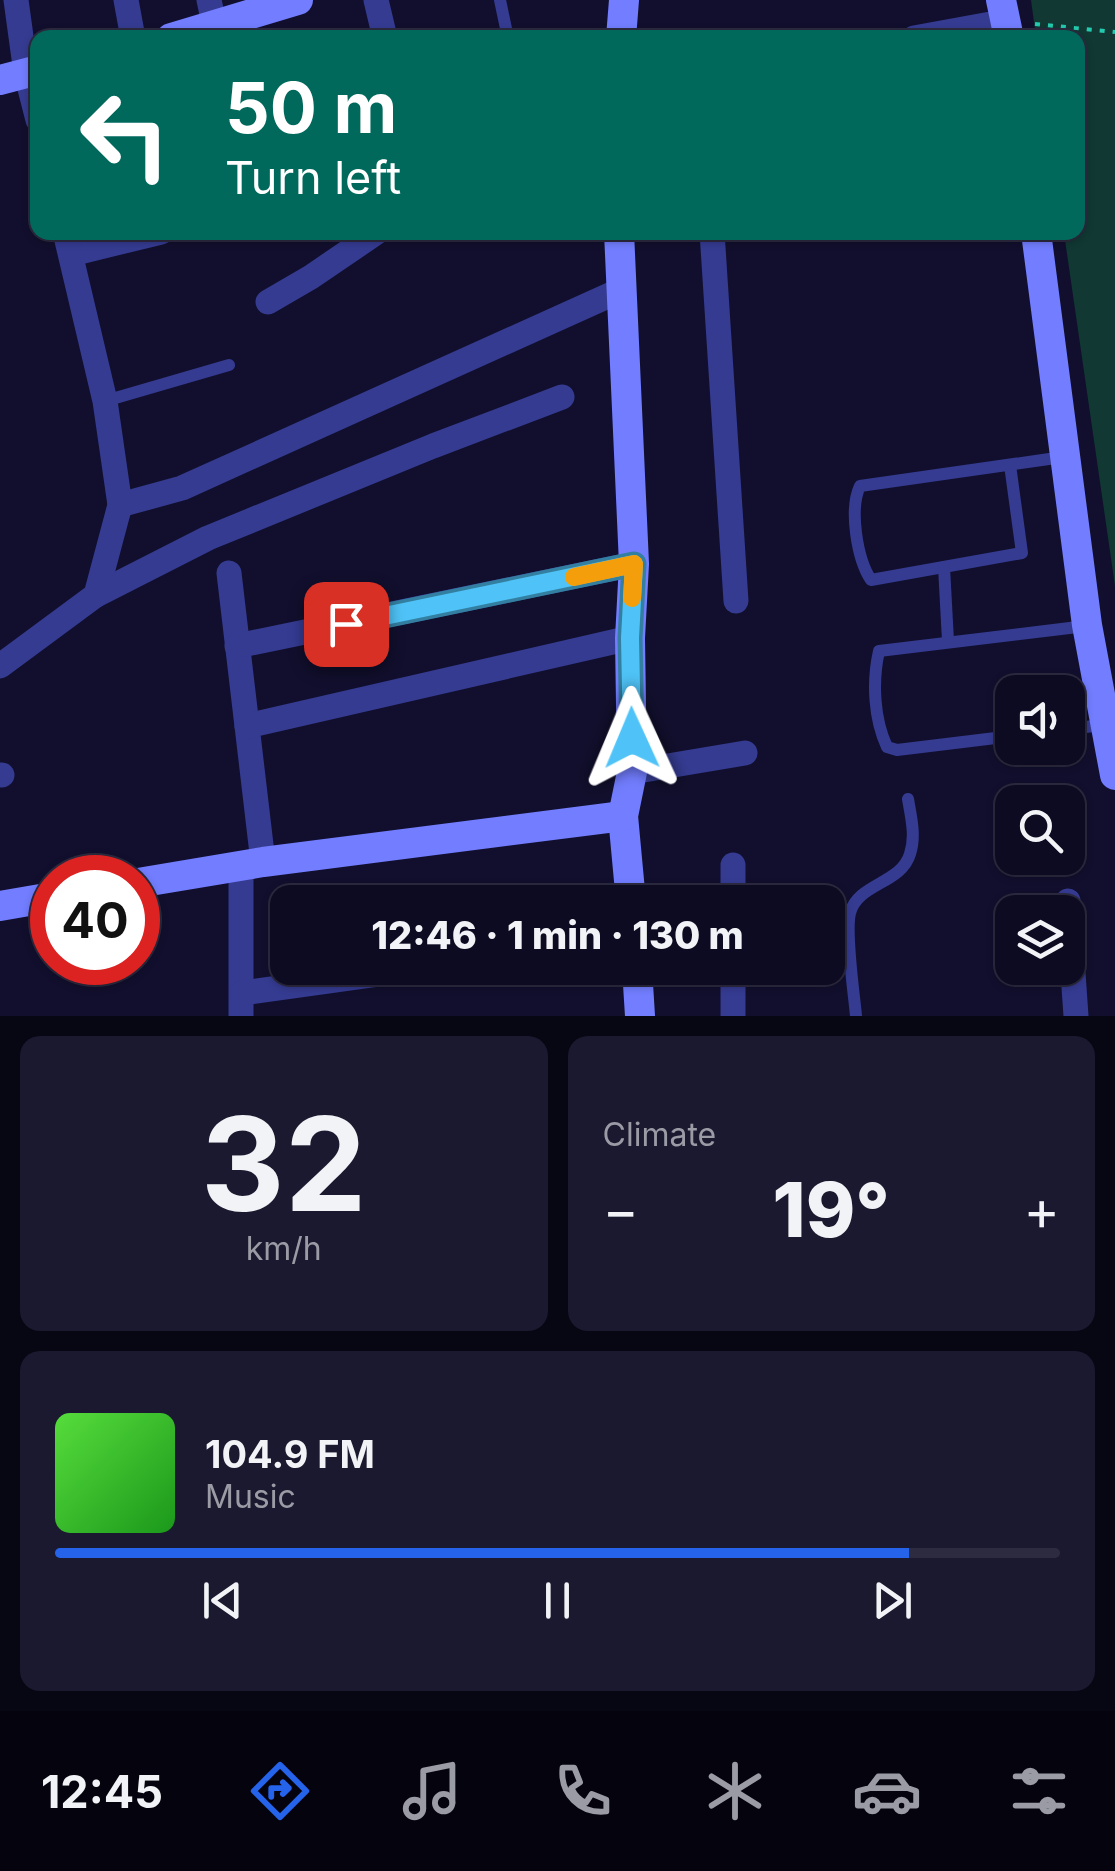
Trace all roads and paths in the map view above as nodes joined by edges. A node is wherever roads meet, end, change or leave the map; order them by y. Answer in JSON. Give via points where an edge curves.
{"nodes":[{"id":1,"x":16,"y":0,"type":"edge"},
{"id":2,"x":126,"y":0,"type":"edge"},
{"id":3,"x":298,"y":0,"type":"edge"},
{"id":4,"x":376,"y":0,"type":"edge"},
{"id":5,"x":500,"y":0,"type":"edge"},
{"id":6,"x":624,"y":0,"type":"edge"},
{"id":7,"x":1006,"y":20,"type":"edge"},
{"id":8,"x":213,"y":21,"type":"edge"},
{"id":9,"x":132,"y":30,"type":"edge"},
{"id":10,"x":383,"y":30,"type":"edge"},
{"id":11,"x":506,"y":30,"type":"edge"},
{"id":12,"x":622,"y":30,"type":"edge"},
{"id":13,"x":955,"y":30,"type":"edge"},
{"id":14,"x":1115,"y":32,"type":"edge"},
{"id":15,"x":21,"y":74,"type":"edge"},
{"id":16,"x":30,"y":98,"type":"edge"},
{"id":17,"x":93,"y":240,"type":"edge"},
{"id":18,"x":365,"y":240,"type":"edge"},
{"id":19,"x":619,"y":240,"type":"edge"},
{"id":20,"x":713,"y":240,"type":"edge"},
{"id":21,"x":1037,"y":240,"type":"edge"},
{"id":22,"x":68,"y":243,"type":"edge"},
{"id":23,"x":620,"y":290,"type":"junction"},
{"id":24,"x":268,"y":302,"type":"dead end"},
{"id":25,"x":228,"y":365,"type":"dead end"},
{"id":26,"x":562,"y":397,"type":"dead end"},
{"id":27,"x":105,"y":401,"type":"junction"},
{"id":28,"x":1066,"y":457,"type":"junction"},
{"id":29,"x":1010,"y":465,"type":"junction"},
{"id":30,"x":120,"y":505,"type":"junction"},
{"id":31,"x":634,"y":564,"type":"junction"},
{"id":32,"x":944,"y":567,"type":"junction"},
{"id":33,"x":229,"y":573,"type":"dead end"},
{"id":34,"x":96,"y":595,"type":"junction"},
{"id":35,"x":736,"y":600,"type":"dead end"},
{"id":36,"x":1088,"y":626,"type":"junction"},
{"id":37,"x":630,"y":638,"type":"junction"},
{"id":38,"x":948,"y":641,"type":"junction"},
{"id":39,"x":238,"y":646,"type":"junction"},
{"id":40,"x":0,"y":666,"type":"edge"},
{"id":41,"x":1106,"y":724,"type":"junction"},
{"id":42,"x":247,"y":726,"type":"junction"},
{"id":43,"x":1085,"y":727,"type":"edge"},
{"id":44,"x":995,"y":738,"type":"edge"},
{"id":45,"x":745,"y":753,"type":"dead end"},
{"id":46,"x":632,"y":772,"type":"junction"},
{"id":47,"x":1115,"y":776,"type":"edge"},
{"id":48,"x":908,"y":799,"type":"dead end"},
{"id":49,"x":622,"y":816,"type":"junction"},
{"id":50,"x":252,"y":864,"type":"junction"},
{"id":51,"x":732,"y":865,"type":"dead end"},
{"id":52,"x":160,"y":879,"type":"edge"},
{"id":53,"x":629,"y":885,"type":"edge"},
{"id":54,"x":733,"y":885,"type":"edge"},
{"id":55,"x":30,"y":901,"type":"edge"},
{"id":56,"x":0,"y":906,"type":"edge"},
{"id":57,"x":339,"y":985,"type":"edge"},
{"id":58,"x":638,"y":985,"type":"edge"},
{"id":59,"x":733,"y":985,"type":"edge"},
{"id":60,"x":1074,"y":985,"type":"edge"},
{"id":61,"x":242,"y":1005,"type":"edge"},
{"id":62,"x":640,"y":1016,"type":"edge"},
{"id":63,"x":733,"y":1016,"type":"edge"},
{"id":64,"x":856,"y":1016,"type":"edge"},
{"id":65,"x":1076,"y":1016,"type":"edge"}],
"edges":[{"from":1,"to":15,"type":"street"},
{"from":2,"to":9,"type":"street"},
{"from":3,"to":8,"type":"street"},
{"from":4,"to":10,"type":"street"},
{"from":5,"to":11,"type":"lane"},
{"from":6,"to":12,"type":"street"},
{"from":7,"to":13,"type":"street"},
{"from":7,"to":14,"type":"path"},
{"from":15,"to":16,"type":"street"},
{"from":17,"to":22,"type":"street"},
{"from":18,"to":24,"type":"street"},
{"from":19,"to":23,"type":"street"},
{"from":20,"to":35,"type":"street"},
{"from":21,"to":28,"type":"street"},
{"from":22,"to":27,"type":"street"},
{"from":23,"to":30,"type":"street","via":[[182,488]]},
{"from":23,"to":31,"type":"street"},
{"from":25,"to":27,"type":"lane"},
{"from":26,"to":34,"type":"street","via":[[208,538]]},
{"from":27,"to":30,"type":"street"},
{"from":28,"to":29,"type":"lane"},
{"from":28,"to":36,"type":"street"},
{"from":29,"to":32,"type":"lane","via":[[1022,553]]},
{"from":29,"to":32,"type":"lane","via":[[860,486],[858,539],[871,580]]},
{"from":30,"to":34,"type":"street"},
{"from":31,"to":37,"type":"street"},
{"from":31,"to":39,"type":"street"},
{"from":32,"to":38,"type":"lane"},
{"from":33,"to":39,"type":"street"},
{"from":34,"to":40,"type":"street"},
{"from":36,"to":38,"type":"lane"},
{"from":36,"to":41,"type":"street"},
{"from":37,"to":42,"type":"street"},
{"from":37,"to":46,"type":"street"},
{"from":38,"to":44,"type":"lane","via":[[880,652],[875,678],[887,747]]},
{"from":39,"to":42,"type":"street"},
{"from":41,"to":43,"type":"lane"},
{"from":41,"to":47,"type":"street"},
{"from":42,"to":50,"type":"street"},
{"from":45,"to":46,"type":"street"},
{"from":46,"to":49,"type":"street"},
{"from":48,"to":64,"type":"lane","via":[[910,857],[850,911]]},
{"from":49,"to":50,"type":"street"},
{"from":49,"to":53,"type":"street"},
{"from":50,"to":52,"type":"street"},
{"from":50,"to":61,"type":"street"},
{"from":51,"to":54,"type":"street"},
{"from":55,"to":56,"type":"street"},
{"from":57,"to":61,"type":"street"},
{"from":58,"to":62,"type":"street"},
{"from":59,"to":63,"type":"street"},
{"from":60,"to":65,"type":"street"}]}
